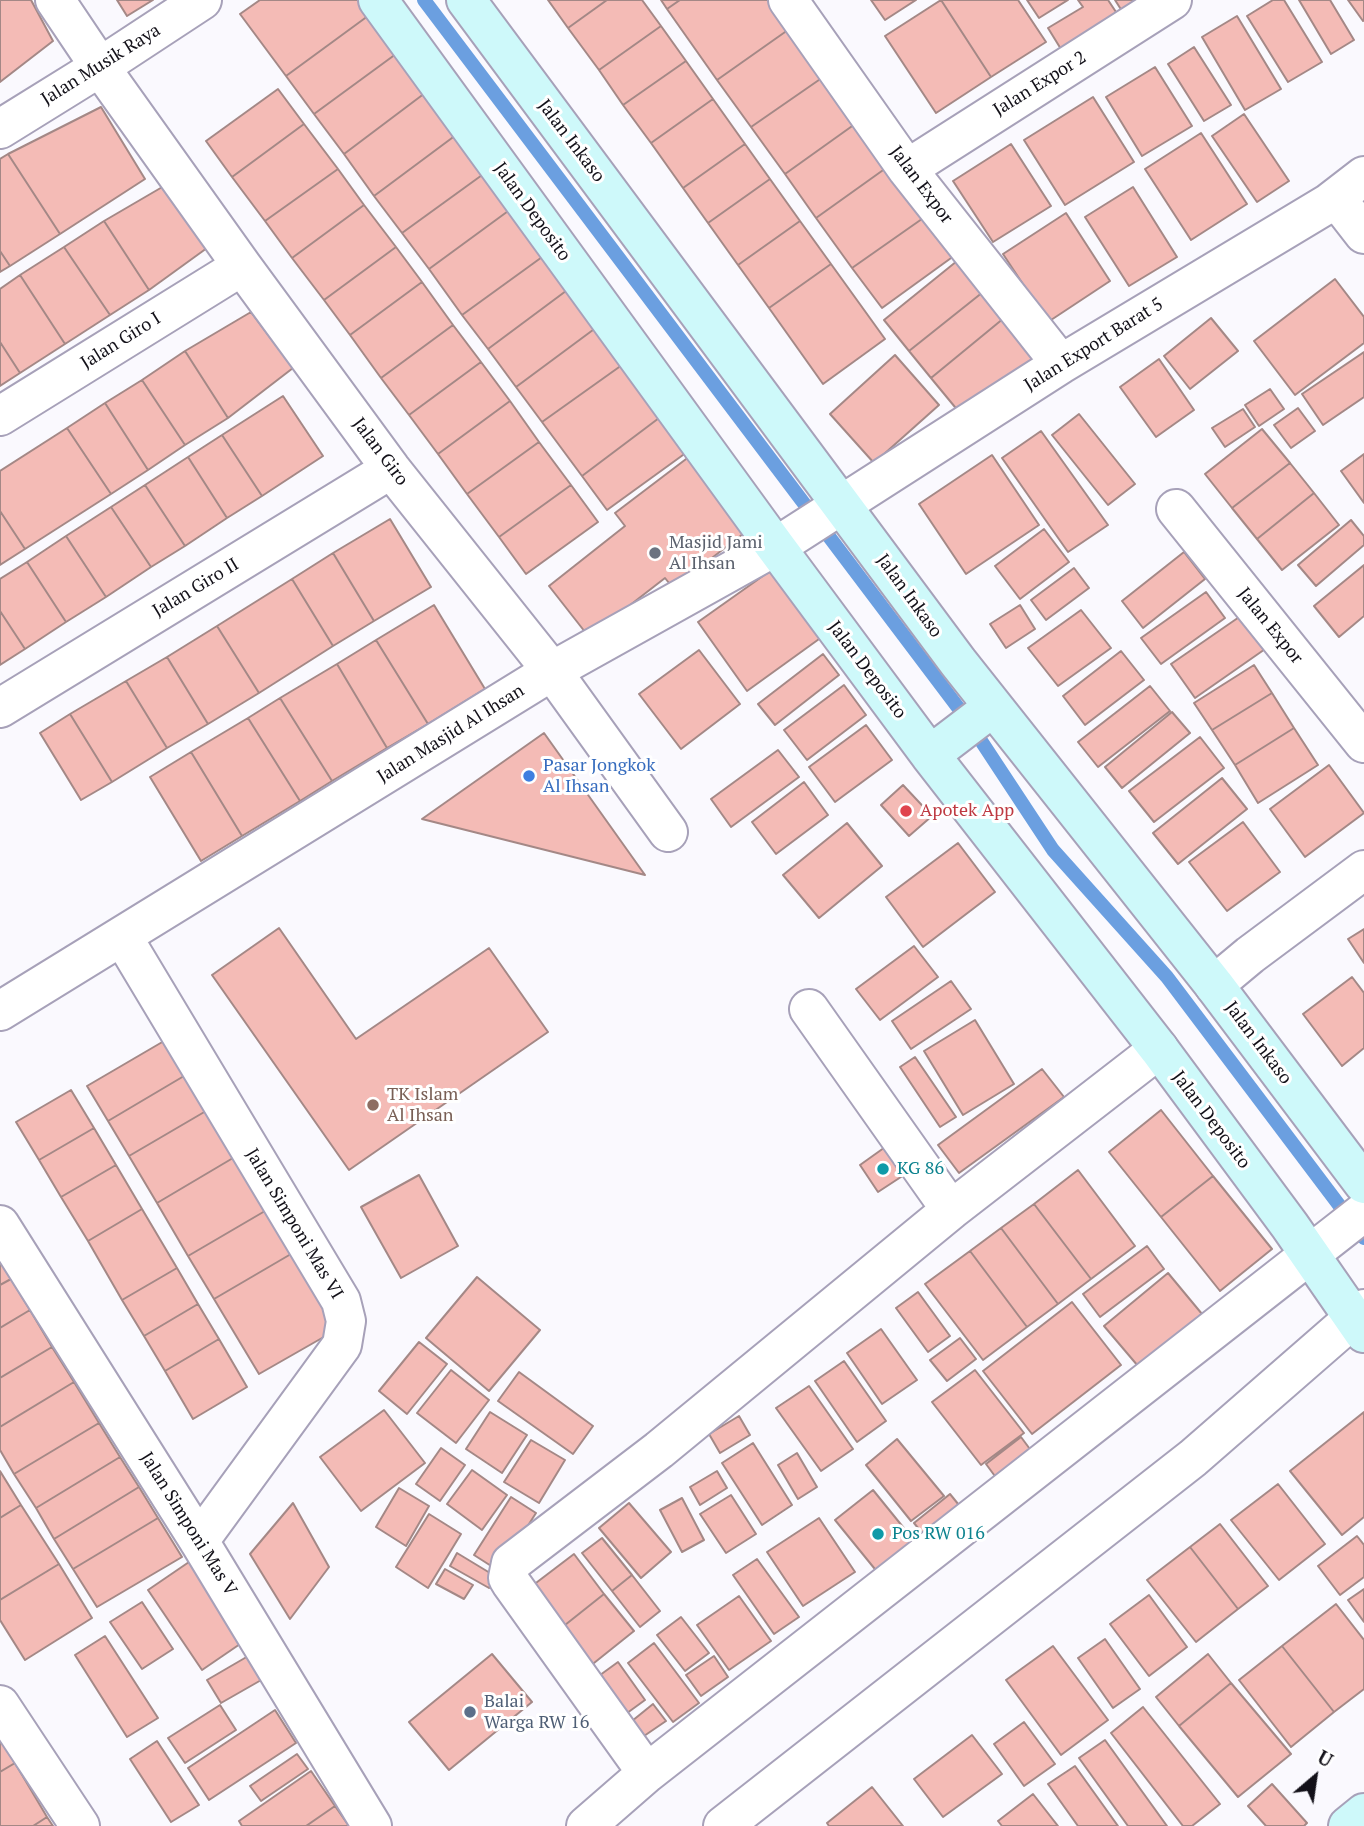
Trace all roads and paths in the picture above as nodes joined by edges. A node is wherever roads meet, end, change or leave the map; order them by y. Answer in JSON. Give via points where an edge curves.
{"nodes":[{"id":1,"x":55,"y":0,"type":"edge"},
{"id":2,"x":202,"y":0,"type":"edge"},
{"id":3,"x":378,"y":0,"type":"edge"},
{"id":4,"x":466,"y":0,"type":"edge"},
{"id":5,"x":788,"y":0,"type":"edge"},
{"id":6,"x":1172,"y":0,"type":"edge"},
{"id":7,"x":100,"y":67,"type":"junction"},
{"id":8,"x":0,"y":128,"type":"edge"},
{"id":9,"x":907,"y":169,"type":"junction"},
{"id":10,"x":1350,"y":187,"type":"edge"},
{"id":11,"x":1364,"y":234,"type":"edge"},
{"id":12,"x":242,"y":266,"type":"junction"},
{"id":13,"x":1061,"y":364,"type":"junction"},
{"id":14,"x":0,"y":416,"type":"edge"},
{"id":15,"x":391,"y":469,"type":"junction"},
{"id":16,"x":1176,"y":509,"type":"dead end"},
{"id":17,"x":834,"y":510,"type":"junction"},
{"id":18,"x":780,"y":544,"type":"junction"},
{"id":19,"x":552,"y":671,"type":"junction"},
{"id":20,"x":0,"y":708,"type":"edge"},
{"id":21,"x":986,"y":712,"type":"junction"},
{"id":22,"x":1364,"y":743,"type":"edge"},
{"id":23,"x":937,"y":750,"type":"junction"},
{"id":24,"x":668,"y":832,"type":"dead end"},
{"id":25,"x":1364,"y":870,"type":"edge"},
{"id":26,"x":122,"y":936,"type":"junction"},
{"id":27,"x":1214,"y":985,"type":"junction"},
{"id":28,"x":809,"y":1009,"type":"dead end"},
{"id":29,"x":0,"y":1012,"type":"edge"},
{"id":30,"x":1158,"y":1049,"type":"junction"},
{"id":31,"x":1364,"y":1184,"type":"edge"},
{"id":32,"x":951,"y":1210,"type":"junction"},
{"id":33,"x":1364,"y":1212,"type":"edge"},
{"id":34,"x":0,"y":1225,"type":"edge"},
{"id":35,"x":1317,"y":1246,"type":"junction"},
{"id":36,"x":1360,"y":1320,"type":"edge"},
{"id":37,"x":199,"y":1541,"type":"junction"},
{"id":38,"x":0,"y":1705,"type":"edge"},
{"id":39,"x":647,"y":1773,"type":"junction"},
{"id":40,"x":1364,"y":1813,"type":"edge"},
{"id":41,"x":80,"y":1826,"type":"edge"},
{"id":42,"x":372,"y":1826,"type":"edge"},
{"id":43,"x":586,"y":1826,"type":"edge"},
{"id":44,"x":723,"y":1826,"type":"edge"},
{"id":45,"x":1348,"y":1826,"type":"edge"}],
"edges":[{"from":1,"to":7,"type":"street","name":"Jalan Giro"},
{"from":2,"to":7,"type":"street","name":"Jalan Musik Raya"},
{"from":3,"to":18,"type":"street","name":"Jalan Deposito"},
{"from":4,"to":17,"type":"street","name":"Jalan Inkaso"},
{"from":5,"to":9,"type":"street","name":"Jalan Expor"},
{"from":6,"to":9,"type":"street","name":"Jalan Expor 2"},
{"from":7,"to":8,"type":"street","name":"Jalan Musik Raya"},
{"from":7,"to":12,"type":"street","name":"Jalan Giro"},
{"from":9,"to":13,"type":"street","name":"Jalan Expor"},
{"from":10,"to":11,"type":"street"},
{"from":10,"to":13,"type":"street","name":"Jalan Export Barat 5"},
{"from":12,"to":14,"type":"street","name":"Jalan Giro I"},
{"from":12,"to":15,"type":"street","name":"Jalan Giro"},
{"from":13,"to":17,"type":"street","name":"Jalan Export Barat 5"},
{"from":15,"to":19,"type":"street","name":"Jalan Giro"},
{"from":15,"to":20,"type":"street","name":"Jalan Giro II"},
{"from":16,"to":22,"type":"street","name":"Jalan Expor"},
{"from":17,"to":18,"type":"street","name":"Jalan Export Barat 5"},
{"from":17,"to":21,"type":"street","name":"Jalan Inkaso"},
{"from":18,"to":19,"type":"street","name":"Jalan Masjid Al Ihsan"},
{"from":18,"to":23,"type":"street","name":"Jalan Deposito"},
{"from":19,"to":24,"type":"street","name":"Jalan Giro"},
{"from":19,"to":26,"type":"street","name":"Jalan Masjid Al Ihsan"},
{"from":21,"to":23,"type":"street"},
{"from":21,"to":27,"type":"street","name":"Jalan Inkaso"},
{"from":23,"to":30,"type":"street","name":"Jalan Deposito"},
{"from":25,"to":27,"type":"street"},
{"from":26,"to":29,"type":"street","name":"Jalan Masjid Al Ihsan"},
{"from":26,"to":37,"type":"street","name":"Jalan Simponi Mas VI","via":[[341,1301],[346,1321],[342,1345]]},
{"from":27,"to":31,"type":"street","name":"Jalan Inkaso"},
{"from":28,"to":32,"type":"street"},
{"from":30,"to":32,"type":"street"},
{"from":30,"to":35,"type":"street","name":"Jalan Deposito"},
{"from":32,"to":39,"type":"street","via":[[659,1450],[511,1563],[511,1583]]},
{"from":33,"to":35,"type":"street"},
{"from":34,"to":37,"type":"street","name":"Jalan Simponi Mas V"},
{"from":35,"to":36,"type":"street","name":"Jalan Deposito"},
{"from":35,"to":39,"type":"street"},
{"from":36,"to":44,"type":"street","via":[[1193,1458]]},
{"from":37,"to":42,"type":"street","name":"Jalan Simponi Mas V"},
{"from":38,"to":41,"type":"street"},
{"from":39,"to":43,"type":"street"},
{"from":40,"to":45,"type":"street"}]}
